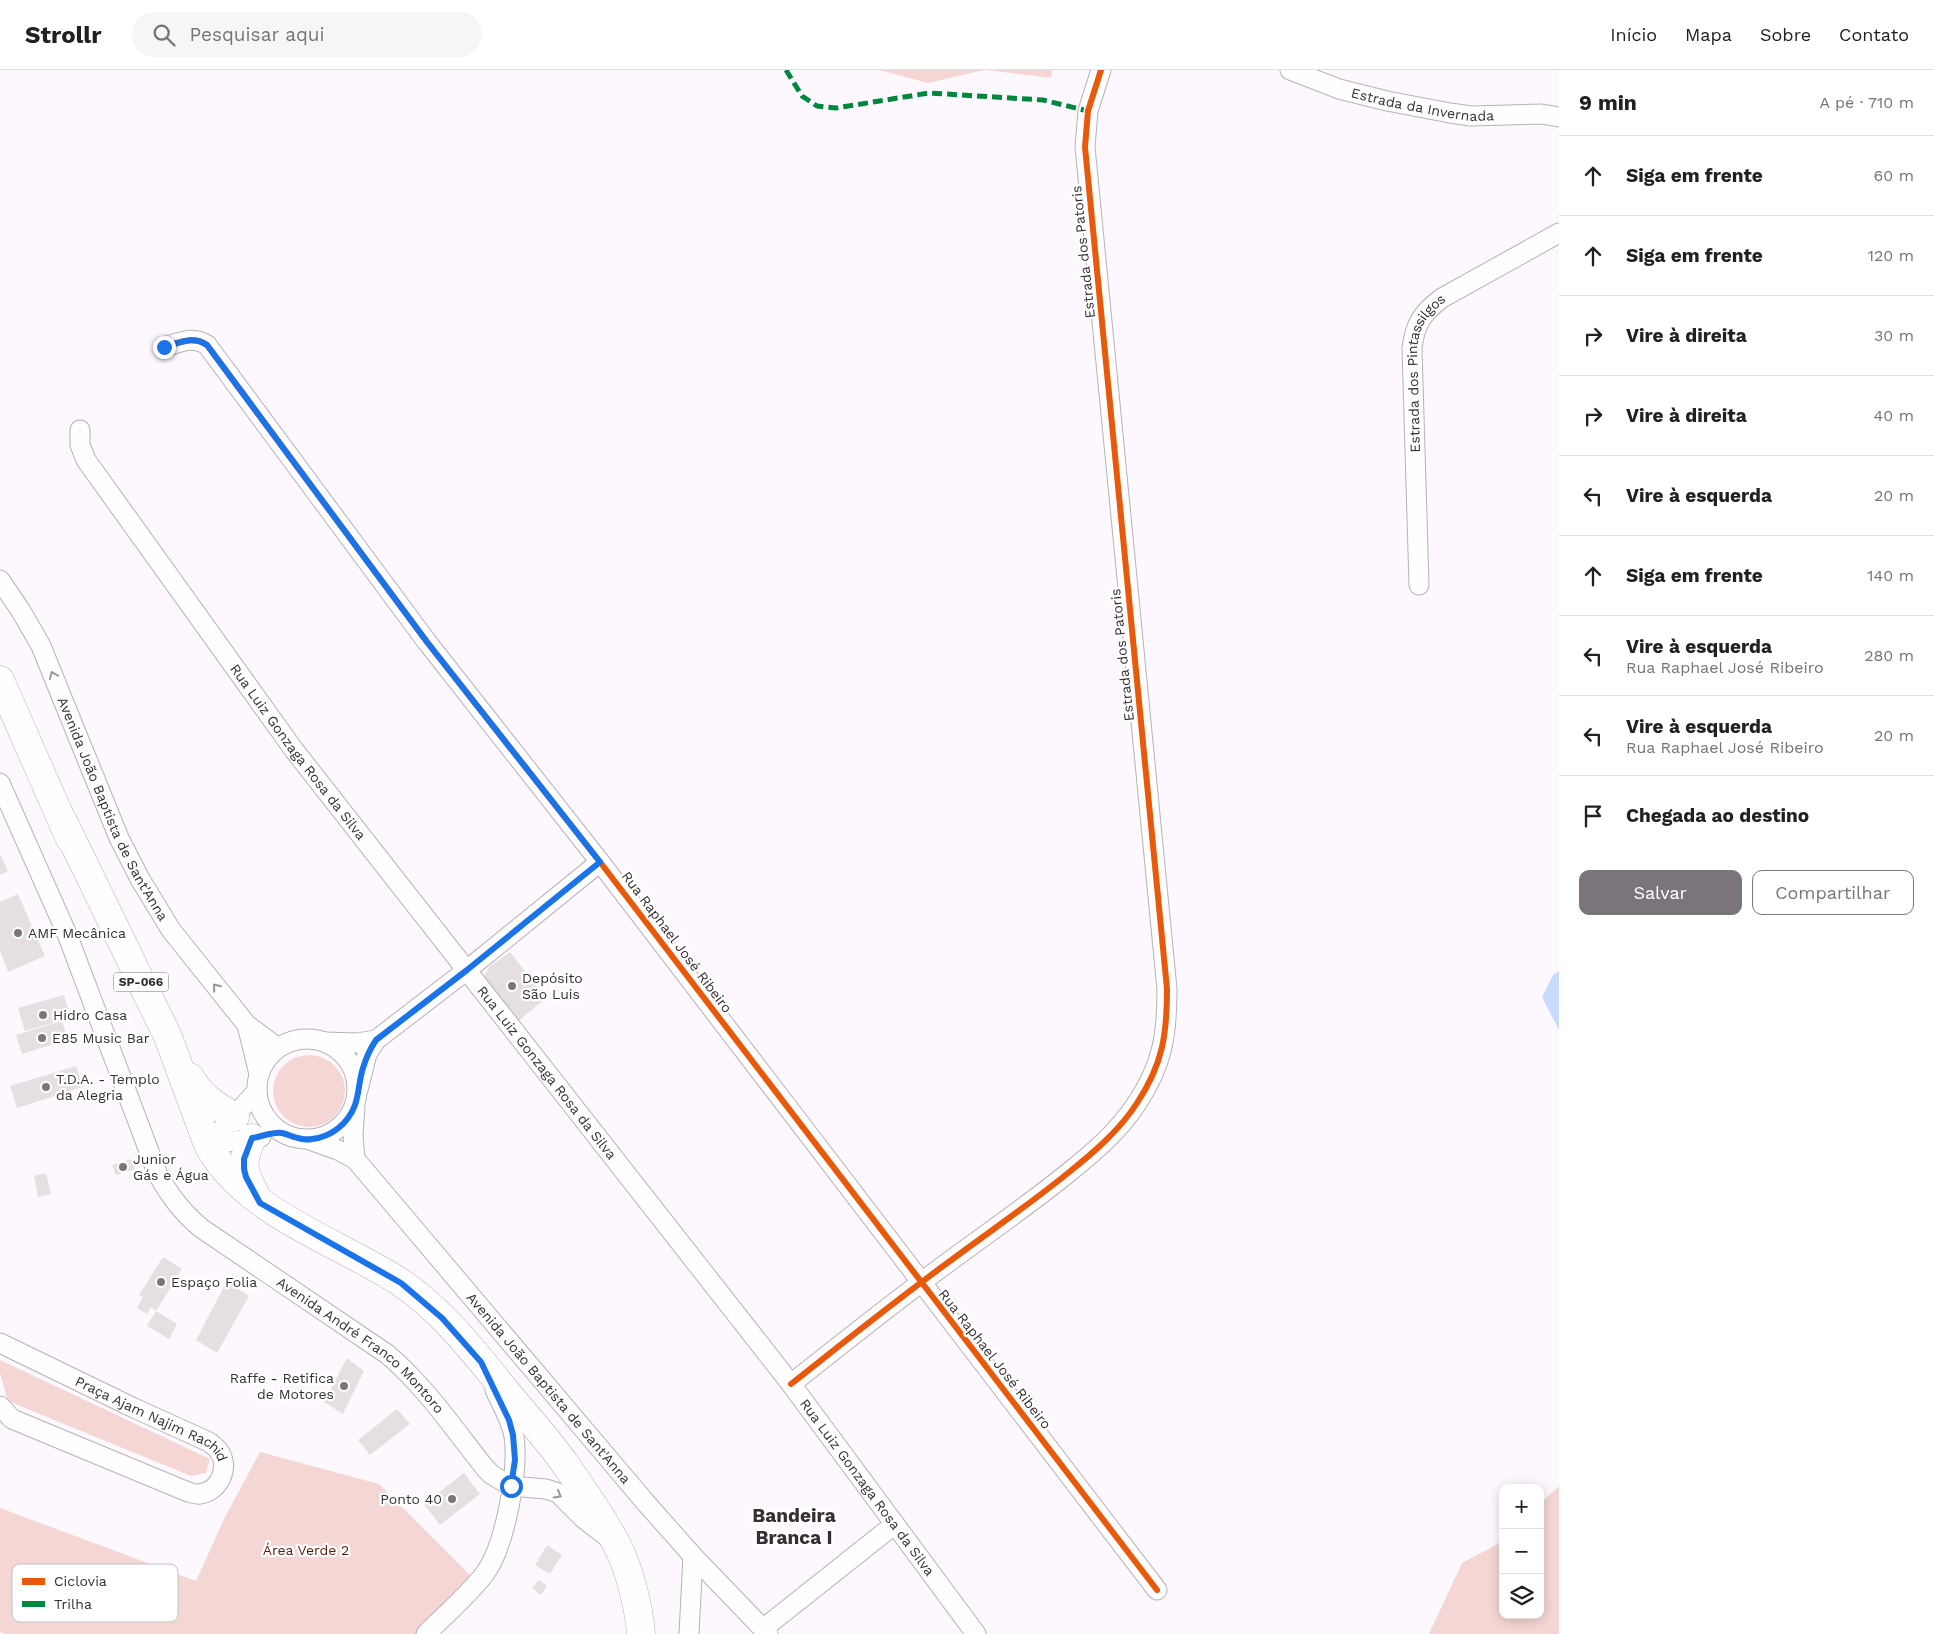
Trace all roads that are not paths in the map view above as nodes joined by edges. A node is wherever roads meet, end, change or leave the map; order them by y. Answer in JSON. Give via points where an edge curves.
{"nodes":[{"id":1,"x":1101,"y":70,"type":"edge"},
{"id":2,"x":1290,"y":70,"type":"edge"},
{"id":3,"x":1559,"y":117,"type":"edge"},
{"id":4,"x":1559,"y":233,"type":"edge"},
{"id":5,"x":164,"y":347,"type":"dead end"},
{"id":6,"x":80,"y":430,"type":"dead end"},
{"id":7,"x":0,"y":580,"type":"edge"},
{"id":8,"x":1419,"y":585,"type":"dead end"},
{"id":9,"x":0,"y":680,"type":"edge"},
{"id":10,"x":0,"y":783,"type":"edge"},
{"id":11,"x":64,"y":823,"type":"junction"},
{"id":12,"x":600,"y":862,"type":"junction"},
{"id":13,"x":467,"y":970,"type":"junction"},
{"id":14,"x":247,"y":1026,"type":"junction"},
{"id":15,"x":168,"y":1037,"type":"junction"},
{"id":16,"x":376,"y":1040,"type":"junction"},
{"id":17,"x":324,"y":1042,"type":"junction"},
{"id":18,"x":278,"y":1048,"type":"junction"},
{"id":19,"x":258,"y":1082,"type":"junction"},
{"id":20,"x":177,"y":1094,"type":"junction"},
{"id":21,"x":356,"y":1098,"type":"junction"},
{"id":22,"x":235,"y":1117,"type":"junction"},
{"id":23,"x":281,"y":1133,"type":"junction"},
{"id":24,"x":252,"y":1138,"type":"junction"},
{"id":25,"x":310,"y":1140,"type":"junction"},
{"id":26,"x":208,"y":1146,"type":"junction"},
{"id":27,"x":354,"y":1159,"type":"junction"},
{"id":28,"x":211,"y":1180,"type":"junction"},
{"id":29,"x":260,"y":1203,"type":"junction"},
{"id":30,"x":377,"y":1268,"type":"junction"},
{"id":31,"x":920,"y":1283,"type":"junction"},
{"id":32,"x":0,"y":1343,"type":"edge"},
{"id":33,"x":481,"y":1362,"type":"junction"},
{"id":34,"x":791,"y":1384,"type":"junction"},
{"id":35,"x":0,"y":1406,"type":"edge"},
{"id":36,"x":511,"y":1486,"type":"junction"},
{"id":37,"x":895,"y":1524,"type":"junction"},
{"id":38,"x":617,"y":1545,"type":"junction"},
{"id":39,"x":693,"y":1556,"type":"junction"},
{"id":40,"x":1157,"y":1590,"type":"dead end"},
{"id":41,"x":766,"y":1631,"type":"edge"},
{"id":42,"x":426,"y":1634,"type":"edge"},
{"id":43,"x":641,"y":1634,"type":"edge"},
{"id":44,"x":689,"y":1634,"type":"edge"},
{"id":45,"x":976,"y":1634,"type":"edge"}],
"edges":[{"from":1,"to":31,"type":"street","name":"Estrada dos Patoris","via":[[1088,111],[1085,147],[1167,989],[1163,1050],[1137,1103],[1115,1131],[1043,1194]]},
{"from":2,"to":3,"type":"street","name":"Estrada da Invernada","via":[[1339,89],[1450,113]]},
{"from":4,"to":8,"type":"street","name":"Estrada dos Pintassilgos","via":[[1442,298],[1429,308],[1414,333]]},
{"from":5,"to":12,"type":"street","name":"Rua Raphael José Ribeiro","via":[[192,339],[207,345],[427,642]]},
{"from":6,"to":13,"type":"street","name":"Rua Luiz Gonzaga Rosa da Silva","via":[[80,445],[86,460],[294,750]]},
{"from":14,"to":7,"type":"street","name":"Avenida João Baptista de Sant'Anna","one_way":true,"via":[[171,930],[140,879],[119,838],[41,646]]},
{"from":9,"to":11,"type":"main road","number":"SP-066"},
{"from":10,"to":36,"type":"street","name":"Avenida André Franco Montoro","via":[[67,934],[158,1175],[171,1198],[201,1228],[387,1354],[420,1386],[484,1468]]},
{"from":11,"to":15,"type":"main road","number":"SP-066"},
{"from":11,"to":20,"type":"main road","number":"SP-066"},
{"from":12,"to":13,"type":"street"},
{"from":12,"to":31,"type":"street","name":"Rua Raphael José Ribeiro"},
{"from":13,"to":16,"type":"street"},
{"from":13,"to":34,"type":"street","name":"Rua Luiz Gonzaga Rosa da Silva"},
{"from":14,"to":18,"type":"street","name":"Avenida João Baptista de Sant'Anna"},
{"from":14,"to":19,"type":"street","name":"Avenida João Baptista de Sant'Anna"},
{"from":15,"to":22,"type":"main road","via":[[195,1087],[216,1106]]},
{"from":15,"to":26,"type":"main road","number":"SP-066"},
{"from":16,"to":17,"type":"street"},
{"from":16,"to":21,"type":"street","via":[[368,1054]]},
{"from":17,"to":18,"type":"street","via":[[292,1041]]},
{"from":17,"to":21,"type":"street","via":[[349,1060],[356,1075]]},
{"from":18,"to":19,"type":"street","via":[[266,1059]]},
{"from":19,"to":22,"type":"street"},
{"from":19,"to":23,"type":"street","via":[[260,1107],[268,1122]]},
{"from":20,"to":26,"type":"main road"},
{"from":20,"to":28,"type":"main road","number":"SP-066","via":[[192,1140]]},
{"from":21,"to":25,"type":"street","via":[[348,1119],[338,1130]]},
{"from":21,"to":27,"type":"street"},
{"from":22,"to":26,"type":"street"},
{"from":23,"to":24,"type":"street"},
{"from":23,"to":25,"type":"street"},
{"from":24,"to":26,"type":"street"},
{"from":24,"to":29,"type":"main road","via":[[244,1169]]},
{"from":25,"to":27,"type":"street","name":"Avenida João Baptista de Sant'Anna"},
{"from":26,"to":28,"type":"main road"},
{"from":26,"to":29,"type":"main road","number":"SP-066","via":[[231,1176]]},
{"from":27,"to":39,"type":"street","name":"Avenida João Baptista de Sant'Anna"},
{"from":28,"to":30,"type":"main road","number":"SP-066","via":[[249,1212],[292,1237]]},
{"from":29,"to":30,"type":"main road","number":"SP-066"},
{"from":30,"to":33,"type":"main road","number":"SP-066","via":[[422,1299]]},
{"from":31,"to":34,"type":"street","name":"Estrada dos Patoris"},
{"from":31,"to":40,"type":"street","name":"Rua Raphael José Ribeiro"},
{"from":32,"to":35,"type":"street","name":"Praça Ajam Najim Rachid","via":[[209,1442],[218,1450],[224,1471],[212,1489],[200,1494],[188,1492],[12,1419]]},
{"from":33,"to":36,"type":"street","via":[[513,1435],[515,1460]]},
{"from":33,"to":38,"type":"main road","number":"SP-066","via":[[565,1464]]},
{"from":34,"to":37,"type":"street","name":"Rua Luiz Gonzaga Rosa da Silva"},
{"from":36,"to":38,"type":"street","name":"Avenida André Franco Montoro","one_way":true,"via":[[558,1493]]},
{"from":36,"to":42,"type":"street","via":[[505,1524],[484,1575]]},
{"from":37,"to":41,"type":"street"},
{"from":37,"to":45,"type":"street","name":"Rua Luiz Gonzaga Rosa da Silva"},
{"from":38,"to":43,"type":"main road","number":"SP-066","via":[[635,1594]]},
{"from":39,"to":41,"type":"street","name":"Avenida João Baptista de Sant'Anna"},
{"from":39,"to":44,"type":"street"}]}
